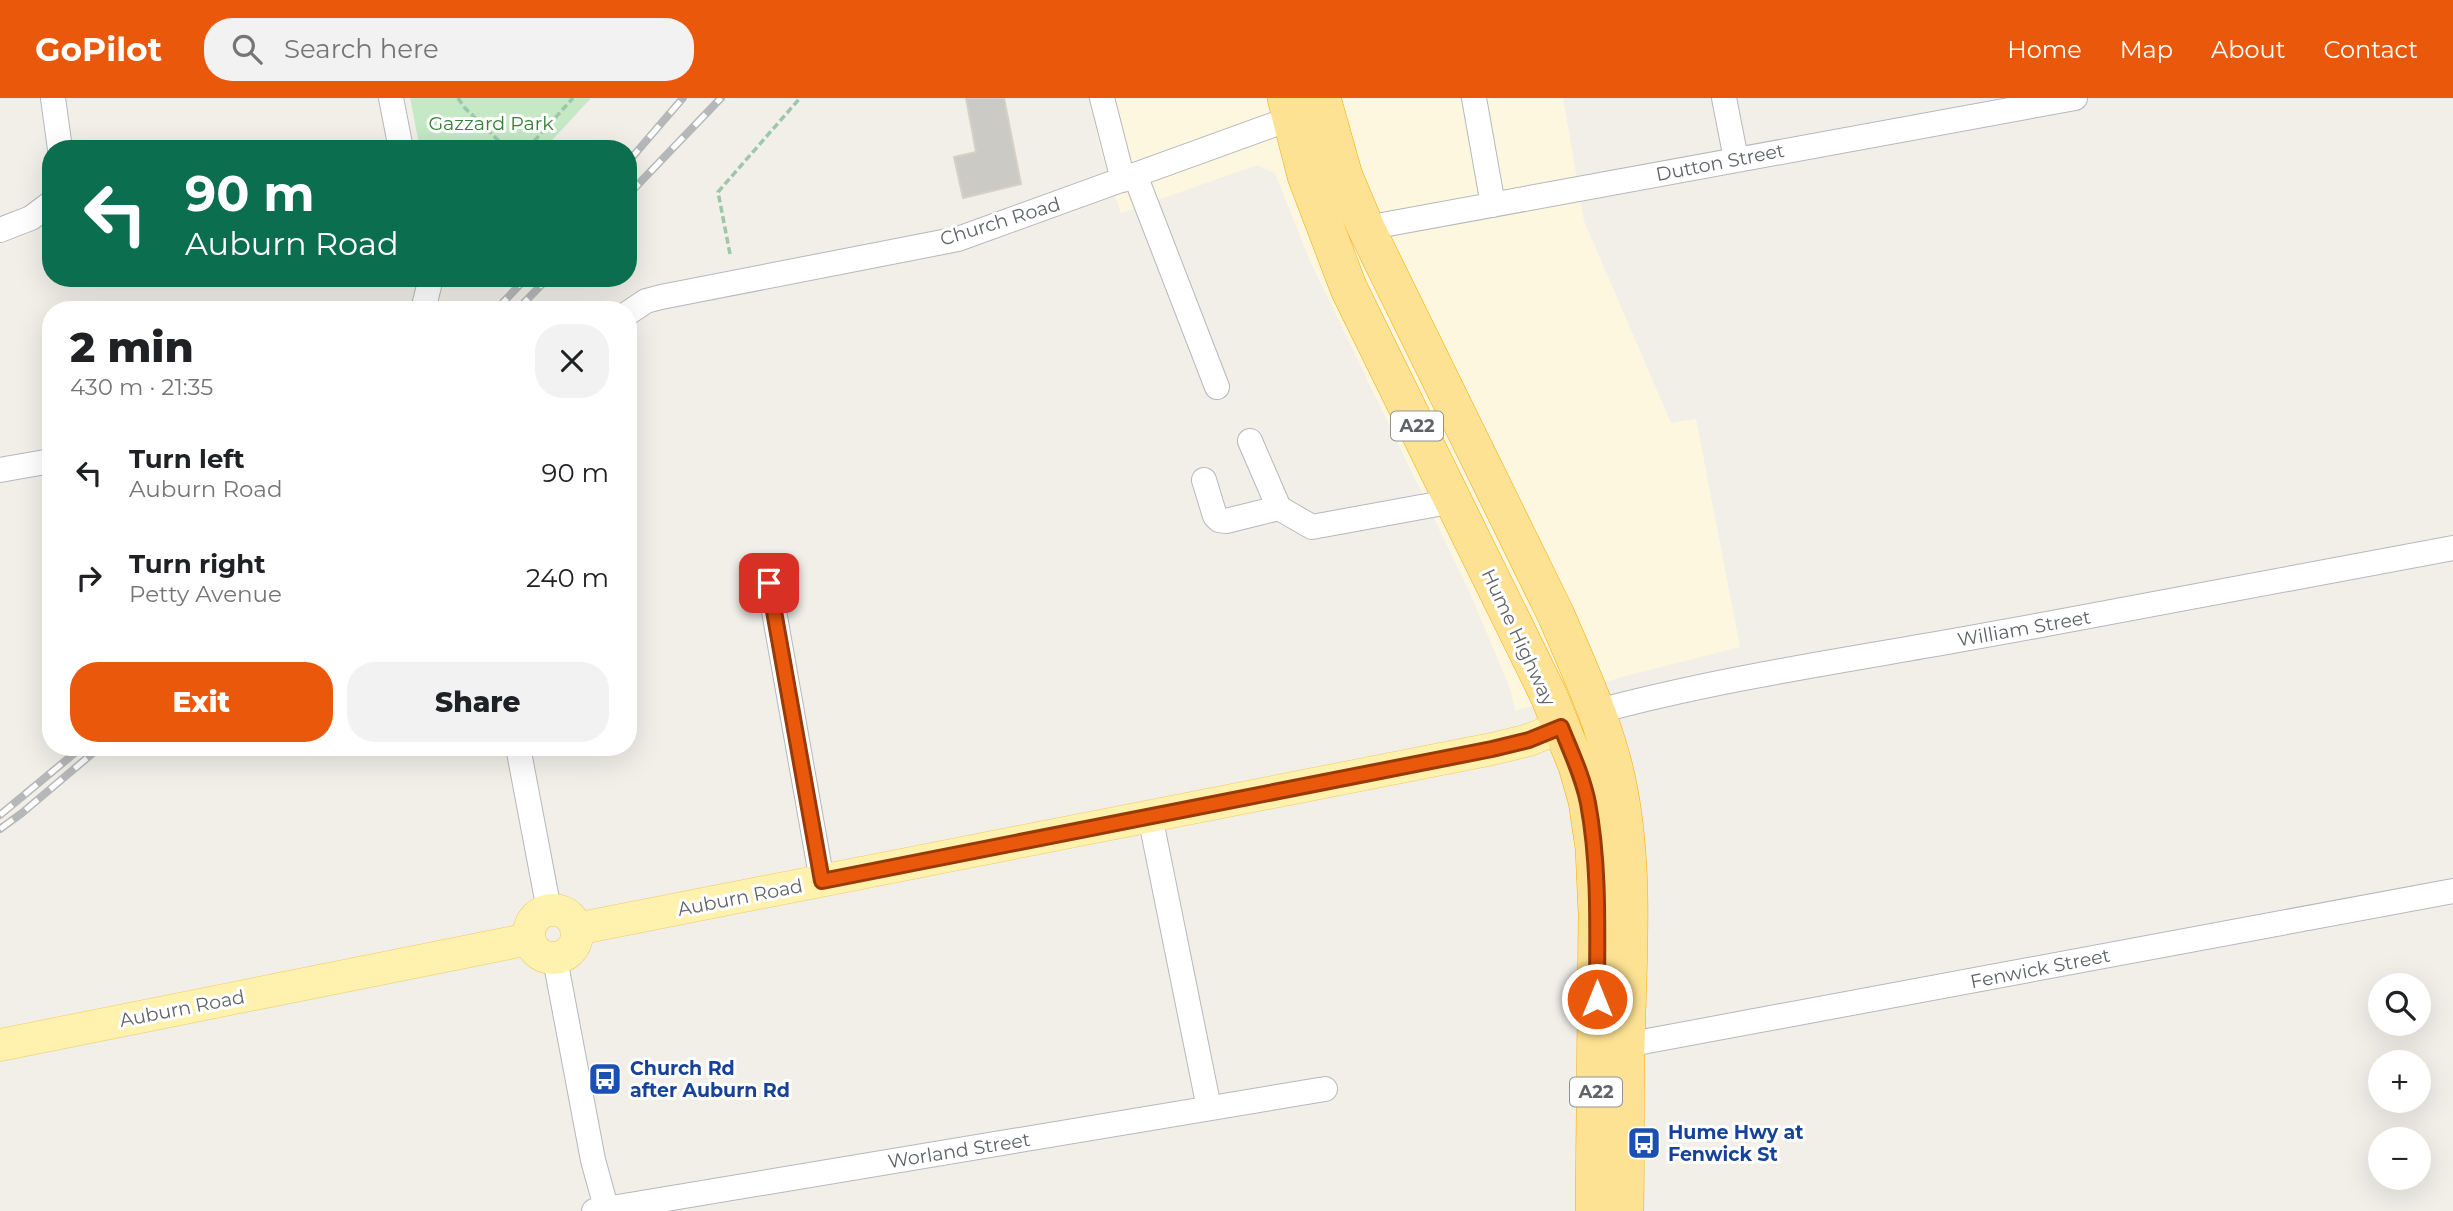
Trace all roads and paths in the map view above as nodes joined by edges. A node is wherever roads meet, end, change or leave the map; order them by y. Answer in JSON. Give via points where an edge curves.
{"nodes":[{"id":1,"x":53,"y":98,"type":"edge"},
{"id":2,"x":391,"y":98,"type":"edge"},
{"id":3,"x":458,"y":98,"type":"edge"},
{"id":4,"x":573,"y":98,"type":"edge"},
{"id":5,"x":800,"y":98,"type":"edge"},
{"id":6,"x":1102,"y":98,"type":"edge"},
{"id":7,"x":1474,"y":98,"type":"edge"},
{"id":8,"x":1724,"y":98,"type":"edge"},
{"id":9,"x":2075,"y":98,"type":"edge"},
{"id":10,"x":1323,"y":103,"type":"edge"},
{"id":11,"x":1288,"y":109,"type":"edge"},
{"id":12,"x":59,"y":140,"type":"edge"},
{"id":13,"x":399,"y":140,"type":"edge"},
{"id":14,"x":498,"y":140,"type":"edge"},
{"id":15,"x":535,"y":140,"type":"edge"},
{"id":16,"x":1736,"y":159,"type":"junction"},
{"id":17,"x":1129,"y":178,"type":"junction"},
{"id":18,"x":1493,"y":205,"type":"junction"},
{"id":19,"x":42,"y":210,"type":"edge"},
{"id":20,"x":1366,"y":228,"type":"junction"},
{"id":21,"x":0,"y":229,"type":"edge"},
{"id":22,"x":730,"y":254,"type":"dead end"},
{"id":23,"x":637,"y":307,"type":"edge"},
{"id":24,"x":1217,"y":387,"type":"dead end"},
{"id":25,"x":1250,"y":440,"type":"dead end"},
{"id":26,"x":42,"y":463,"type":"edge"},
{"id":27,"x":0,"y":470,"type":"edge"},
{"id":28,"x":1204,"y":480,"type":"dead end"},
{"id":29,"x":1454,"y":501,"type":"junction"},
{"id":30,"x":1279,"y":508,"type":"junction"},
{"id":31,"x":2453,"y":548,"type":"edge"},
{"id":32,"x":769,"y":583,"type":"dead end"},
{"id":33,"x":1595,"y":712,"type":"junction"},
{"id":34,"x":1561,"y":727,"type":"junction"},
{"id":35,"x":520,"y":756,"type":"edge"},
{"id":36,"x":1150,"y":816,"type":"junction"},
{"id":37,"x":822,"y":881,"type":"junction"},
{"id":38,"x":2453,"y":891,"type":"edge"},
{"id":39,"x":549,"y":910,"type":"junction"},
{"id":40,"x":576,"y":929,"type":"junction"},
{"id":41,"x":529,"y":939,"type":"junction"},
{"id":42,"x":555,"y":959,"type":"junction"},
{"id":43,"x":0,"y":1045,"type":"edge"},
{"id":44,"x":1626,"y":1045,"type":"junction"},
{"id":45,"x":1325,"y":1089,"type":"dead end"},
{"id":46,"x":1209,"y":1108,"type":"junction"},
{"id":47,"x":602,"y":1210,"type":"edge"},
{"id":48,"x":1594,"y":1211,"type":"edge"},
{"id":49,"x":1625,"y":1211,"type":"edge"}],
"edges":[{"from":1,"to":12,"type":"street"},
{"from":2,"to":13,"type":"street"},
{"from":3,"to":14,"type":"path"},
{"from":4,"to":15,"type":"path"},
{"from":5,"to":22,"type":"path","via":[[718,192]]},
{"from":6,"to":17,"type":"street"},
{"from":7,"to":18,"type":"street"},
{"from":8,"to":16,"type":"street"},
{"from":9,"to":16,"type":"street","name":"Dutton Street"},
{"from":10,"to":11,"type":"street","name":"Church Road"},
{"from":10,"to":20,"type":"highway","name":"Hume Highway","number":"A22","via":[[1344,176]]},
{"from":11,"to":17,"type":"street","name":"Church Road"},
{"from":11,"to":29,"type":"highway","name":"Hume Highway","number":"A22","via":[[1306,176],[1349,289]]},
{"from":16,"to":18,"type":"street","name":"Dutton Street"},
{"from":17,"to":23,"type":"street","name":"Church Road","via":[[958,239],[661,297]]},
{"from":17,"to":24,"type":"street"},
{"from":18,"to":20,"type":"street","name":"Dutton Street"},
{"from":19,"to":21,"type":"street"},
{"from":20,"to":33,"type":"highway","name":"Hume Highway","number":"A22","via":[[1556,615]]},
{"from":25,"to":30,"type":"street"},
{"from":26,"to":27,"type":"street"},
{"from":28,"to":30,"type":"street","via":[[1219,520]]},
{"from":29,"to":30,"type":"street","via":[[1312,527]]},
{"from":29,"to":34,"type":"highway","name":"Hume Highway","number":"A22"},
{"from":31,"to":33,"type":"street","name":"William Street","via":[[1743,678]]},
{"from":32,"to":37,"type":"street"},
{"from":33,"to":34,"type":"highway"},
{"from":33,"to":44,"type":"highway","name":"Hume Highway","number":"A22","via":[[1619,790],[1628,873]]},
{"from":34,"to":36,"type":"main road","name":"Auburn Road","via":[[1492,749]]},
{"from":34,"to":48,"type":"highway","name":"Hume Highway","number":"A22","via":[[1587,801],[1594,849]]},
{"from":35,"to":39,"type":"street"},
{"from":36,"to":37,"type":"main road","name":"Auburn Road"},
{"from":36,"to":46,"type":"street"},
{"from":37,"to":40,"type":"main road","name":"Auburn Road"},
{"from":38,"to":44,"type":"street","name":"Fenwick Street"},
{"from":39,"to":40,"type":"main road","via":[[568,914]]},
{"from":39,"to":41,"type":"main road","via":[[537,915]]},
{"from":40,"to":42,"type":"main road","via":[[570,951]]},
{"from":41,"to":42,"type":"main road","via":[[537,953]]},
{"from":41,"to":43,"type":"main road","name":"Auburn Road"},
{"from":42,"to":47,"type":"street"},
{"from":44,"to":49,"type":"highway","name":"Hume Highway","number":"A22"},
{"from":45,"to":46,"type":"street","name":"Worland Street"},
{"from":46,"to":47,"type":"street","name":"Worland Street"}]}
